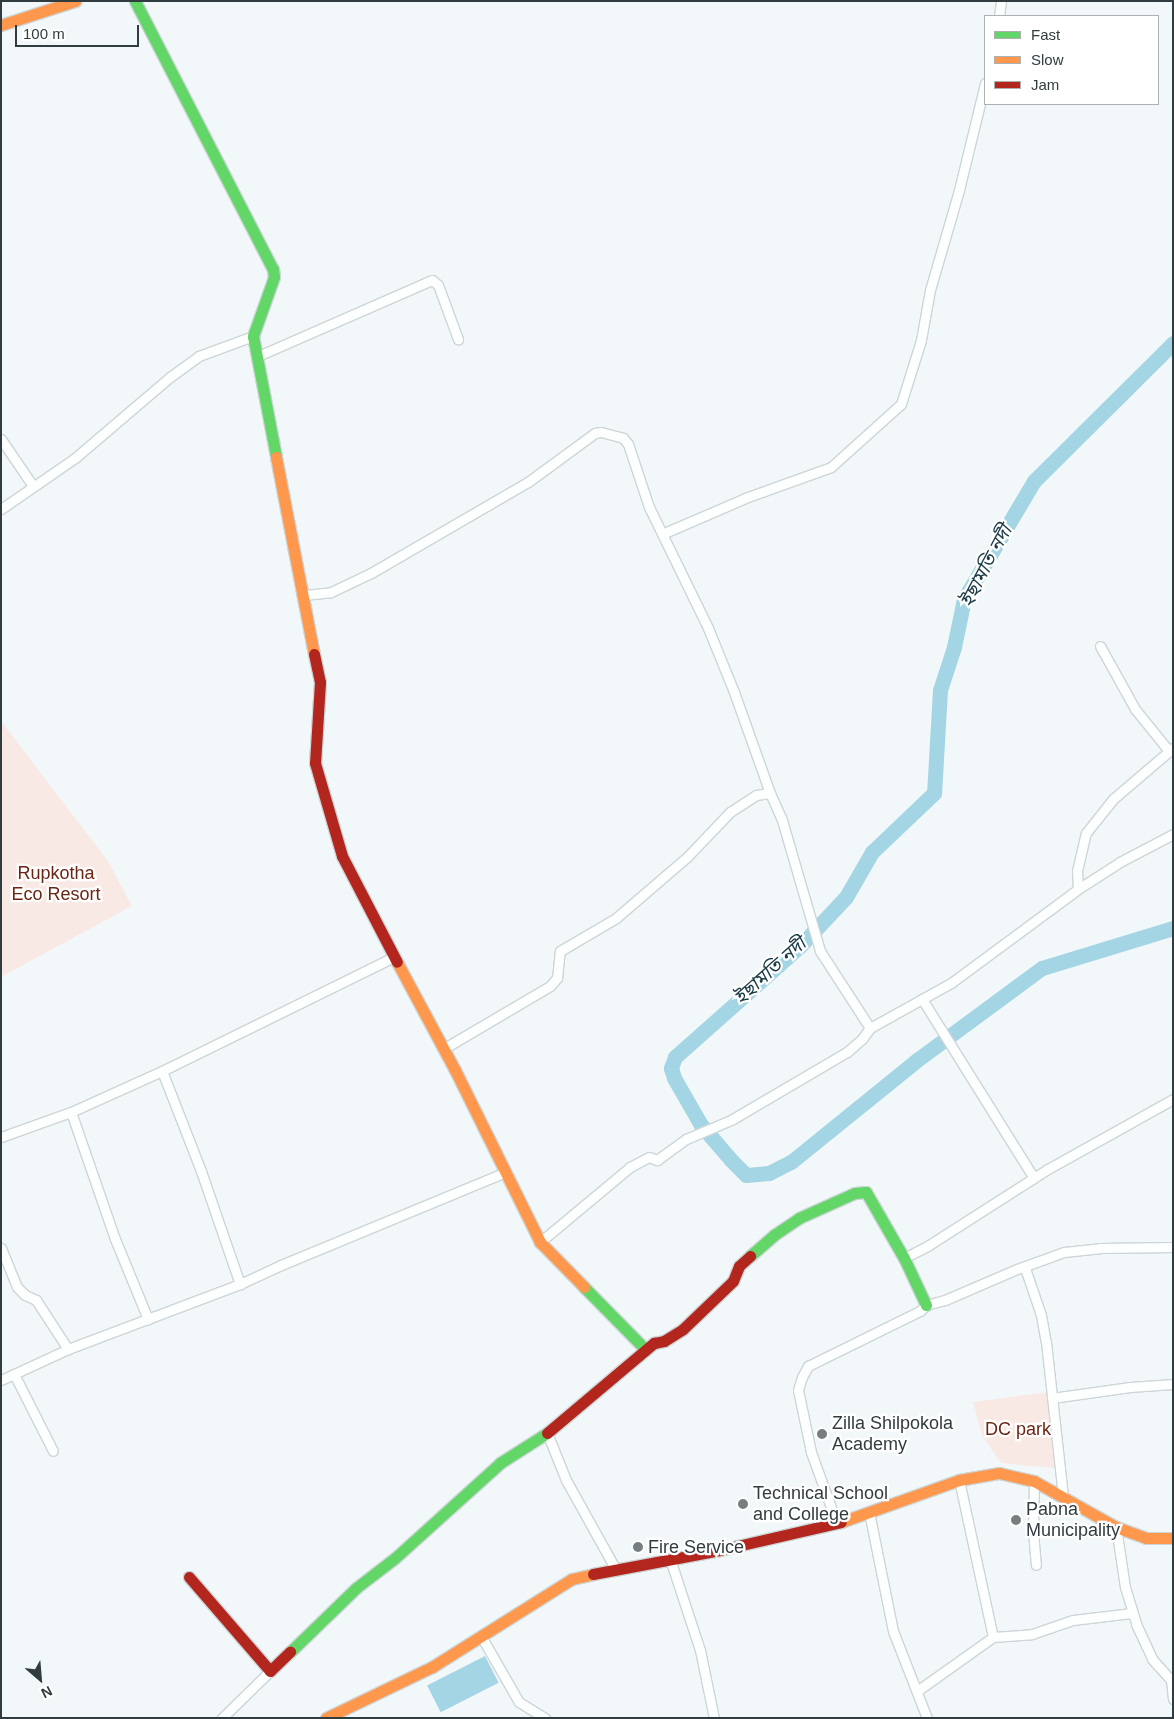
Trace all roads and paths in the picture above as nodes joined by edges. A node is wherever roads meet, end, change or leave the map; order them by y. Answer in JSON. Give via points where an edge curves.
{"nodes":[{"id":1,"x":75,"y":1,"type":"edge"},
{"id":2,"x":135,"y":1,"type":"edge"},
{"id":3,"x":1001,"y":1,"type":"edge"},
{"id":4,"x":999,"y":15,"type":"edge"},
{"id":5,"x":1,"y":25,"type":"edge"},
{"id":6,"x":984,"y":87,"type":"edge"},
{"id":7,"x":253,"y":336,"type":"junction"},
{"id":8,"x":458,"y":339,"type":"dead end"},
{"id":9,"x":258,"y":356,"type":"junction"},
{"id":10,"x":1,"y":439,"type":"edge"},
{"id":11,"x":33,"y":486,"type":"junction"},
{"id":12,"x":1,"y":509,"type":"edge"},
{"id":13,"x":662,"y":534,"type":"junction"},
{"id":14,"x":304,"y":595,"type":"junction"},
{"id":15,"x":1100,"y":646,"type":"dead end"},
{"id":16,"x":1171,"y":750,"type":"edge"},
{"id":17,"x":770,"y":793,"type":"junction"},
{"id":18,"x":1173,"y":834,"type":"edge"},
{"id":19,"x":1078,"y":890,"type":"junction"},
{"id":20,"x":394,"y":957,"type":"junction"},
{"id":21,"x":922,"y":999,"type":"junction"},
{"id":22,"x":870,"y":1028,"type":"junction"},
{"id":23,"x":443,"y":1049,"type":"junction"},
{"id":24,"x":162,"y":1071,"type":"junction"},
{"id":25,"x":1173,"y":1099,"type":"edge"},
{"id":26,"x":71,"y":1112,"type":"junction"},
{"id":27,"x":1,"y":1137,"type":"edge"},
{"id":28,"x":505,"y":1172,"type":"junction"},
{"id":29,"x":1034,"y":1178,"type":"junction"},
{"id":30,"x":540,"y":1242,"type":"junction"},
{"id":31,"x":1173,"y":1247,"type":"edge"},
{"id":32,"x":1,"y":1248,"type":"edge"},
{"id":33,"x":904,"y":1258,"type":"junction"},
{"id":34,"x":1025,"y":1268,"type":"junction"},
{"id":35,"x":240,"y":1284,"type":"junction"},
{"id":36,"x":926,"y":1305,"type":"junction"},
{"id":37,"x":148,"y":1319,"type":"junction"},
{"id":38,"x":68,"y":1349,"type":"junction"},
{"id":39,"x":646,"y":1350,"type":"junction"},
{"id":40,"x":14,"y":1374,"type":"junction"},
{"id":41,"x":1,"y":1380,"type":"edge"},
{"id":42,"x":1173,"y":1384,"type":"edge"},
{"id":43,"x":1052,"y":1398,"type":"junction"},
{"id":44,"x":547,"y":1433,"type":"junction"},
{"id":45,"x":53,"y":1451,"type":"dead end"},
{"id":46,"x":959,"y":1480,"type":"junction"},
{"id":47,"x":1034,"y":1481,"type":"junction"},
{"id":48,"x":1064,"y":1497,"type":"junction"},
{"id":49,"x":869,"y":1512,"type":"junction"},
{"id":50,"x":837,"y":1524,"type":"junction"},
{"id":51,"x":1116,"y":1527,"type":"junction"},
{"id":52,"x":1173,"y":1538,"type":"edge"},
{"id":53,"x":670,"y":1559,"type":"junction"},
{"id":54,"x":1036,"y":1565,"type":"dead end"},
{"id":55,"x":615,"y":1568,"type":"junction"},
{"id":56,"x":189,"y":1576,"type":"dead end"},
{"id":57,"x":1132,"y":1613,"type":"junction"},
{"id":58,"x":481,"y":1636,"type":"junction"},
{"id":59,"x":993,"y":1637,"type":"junction"},
{"id":60,"x":270,"y":1671,"type":"junction"},
{"id":61,"x":1172,"y":1680,"type":"edge"},
{"id":62,"x":916,"y":1691,"type":"junction"},
{"id":63,"x":1173,"y":1699,"type":"edge"},
{"id":64,"x":222,"y":1718,"type":"edge"},
{"id":65,"x":326,"y":1718,"type":"edge"},
{"id":66,"x":545,"y":1718,"type":"edge"},
{"id":67,"x":714,"y":1718,"type":"edge"},
{"id":68,"x":927,"y":1718,"type":"edge"}],
"edges":[{"from":1,"to":5,"type":"main road"},
{"from":2,"to":7,"type":"main road","via":[[273,269],[274,277]]},
{"from":3,"to":4,"type":"street"},
{"from":6,"to":13,"type":"street","via":[[930,290],[921,340],[901,404],[831,467],[718,509]]},
{"from":7,"to":9,"type":"main road"},
{"from":7,"to":11,"type":"street","via":[[194,358],[74,458]]},
{"from":8,"to":9,"type":"street","via":[[438,285],[432,280]]},
{"from":9,"to":14,"type":"main road"},
{"from":10,"to":11,"type":"street"},
{"from":11,"to":12,"type":"street"},
{"from":13,"to":14,"type":"street","via":[[649,507],[628,444],[623,438],[595,433],[528,482],[370,573],[330,592]]},
{"from":13,"to":17,"type":"street","via":[[708,628]]},
{"from":14,"to":20,"type":"main road","via":[[320,682],[315,763],[342,856]]},
{"from":15,"to":16,"type":"street","via":[[1135,709]]},
{"from":16,"to":19,"type":"street","via":[[1113,798],[1086,833],[1077,871]]},
{"from":17,"to":22,"type":"street","via":[[782,820],[820,951]]},
{"from":17,"to":23,"type":"street","via":[[756,795],[730,812],[688,856],[616,918],[560,952],[557,978],[550,986]]},
{"from":18,"to":19,"type":"street","via":[[1120,862]]},
{"from":19,"to":21,"type":"street","via":[[990,957]]},
{"from":20,"to":23,"type":"main road"},
{"from":20,"to":24,"type":"street"},
{"from":21,"to":22,"type":"street"},
{"from":21,"to":29,"type":"street"},
{"from":22,"to":30,"type":"street","via":[[848,1052],[731,1120],[700,1132],[656,1160],[649,1157],[630,1167]]},
{"from":23,"to":28,"type":"main road"},
{"from":24,"to":26,"type":"street"},
{"from":24,"to":35,"type":"street"},
{"from":25,"to":29,"type":"street"},
{"from":26,"to":27,"type":"street"},
{"from":26,"to":37,"type":"street","via":[[115,1239]]},
{"from":28,"to":30,"type":"main road"},
{"from":28,"to":35,"type":"street"},
{"from":29,"to":33,"type":"street"},
{"from":30,"to":39,"type":"main road"},
{"from":31,"to":34,"type":"street","via":[[1064,1252]]},
{"from":32,"to":38,"type":"street","via":[[17,1287],[36,1300]]},
{"from":33,"to":36,"type":"main road"},
{"from":33,"to":39,"type":"main road","via":[[866,1192],[855,1193],[799,1218],[774,1235],[739,1266],[733,1281],[683,1329]]},
{"from":34,"to":36,"type":"street"},
{"from":34,"to":43,"type":"street","via":[[1041,1315]]},
{"from":35,"to":37,"type":"street"},
{"from":36,"to":50,"type":"street","via":[[818,1360],[808,1366],[802,1377],[798,1390],[811,1452]]},
{"from":37,"to":38,"type":"street"},
{"from":38,"to":40,"type":"street"},
{"from":39,"to":44,"type":"main road"},
{"from":40,"to":41,"type":"street"},
{"from":40,"to":45,"type":"street"},
{"from":42,"to":43,"type":"street"},
{"from":43,"to":48,"type":"street"},
{"from":44,"to":55,"type":"street","via":[[566,1480]]},
{"from":44,"to":60,"type":"main road","via":[[500,1463],[395,1558],[356,1588]]},
{"from":46,"to":47,"type":"main road","via":[[999,1473]]},
{"from":46,"to":49,"type":"main road"},
{"from":46,"to":59,"type":"street"},
{"from":47,"to":48,"type":"main road"},
{"from":47,"to":54,"type":"street"},
{"from":48,"to":51,"type":"main road"},
{"from":49,"to":50,"type":"main road"},
{"from":49,"to":62,"type":"street","via":[[894,1631]]},
{"from":50,"to":53,"type":"main road"},
{"from":51,"to":52,"type":"main road","via":[[1146,1538]]},
{"from":51,"to":57,"type":"street"},
{"from":53,"to":55,"type":"main road"},
{"from":53,"to":67,"type":"street","via":[[700,1650]]},
{"from":55,"to":58,"type":"main road","via":[[572,1579]]},
{"from":56,"to":60,"type":"main road"},
{"from":57,"to":59,"type":"street","via":[[1074,1620],[1032,1634]]},
{"from":57,"to":61,"type":"street","via":[[1152,1659]]},
{"from":58,"to":65,"type":"main road","via":[[432,1667]]},
{"from":58,"to":66,"type":"street","via":[[520,1702]]},
{"from":59,"to":62,"type":"street"},
{"from":60,"to":64,"type":"street"},
{"from":61,"to":63,"type":"street"},
{"from":62,"to":68,"type":"street"}]}
